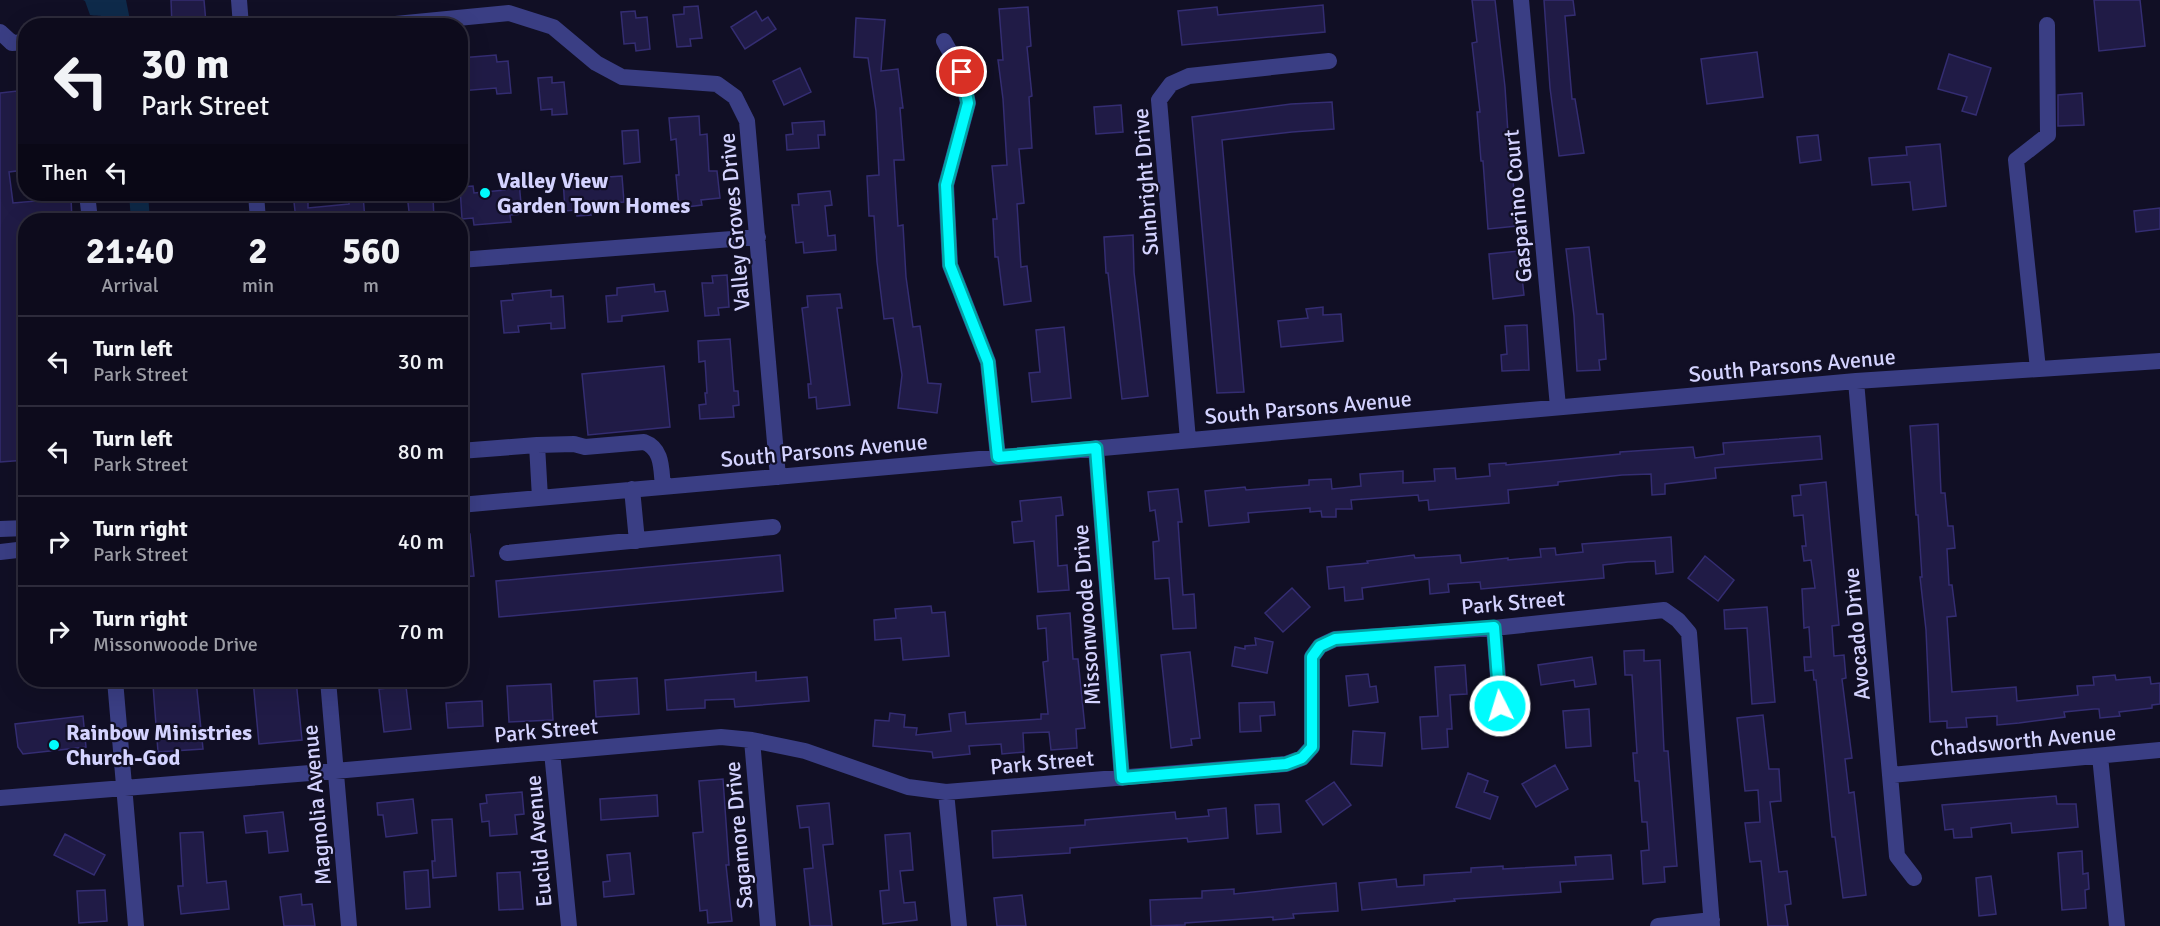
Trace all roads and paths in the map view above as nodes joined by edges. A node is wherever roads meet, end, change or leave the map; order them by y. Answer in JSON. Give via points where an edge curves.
{"nodes":[{"id":1,"x":239,"y":0,"type":"edge"},
{"id":2,"x":1521,"y":0,"type":"edge"},
{"id":3,"x":240,"y":18,"type":"edge"},
{"id":4,"x":457,"y":18,"type":"edge"},
{"id":5,"x":2047,"y":25,"type":"dead end"},
{"id":6,"x":0,"y":32,"type":"edge"},
{"id":7,"x":944,"y":41,"type":"dead end"},
{"id":8,"x":18,"y":43,"type":"edge"},
{"id":9,"x":1329,"y":61,"type":"dead end"},
{"id":10,"x":758,"y":237,"type":"junction"},
{"id":11,"x":468,"y":259,"type":"edge"},
{"id":12,"x":2160,"y":362,"type":"edge"},
{"id":13,"x":2038,"y":369,"type":"junction"},
{"id":14,"x":1856,"y":381,"type":"junction"},
{"id":15,"x":1558,"y":407,"type":"junction"},
{"id":16,"x":1188,"y":440,"type":"junction"},
{"id":17,"x":537,"y":445,"type":"junction"},
{"id":18,"x":1096,"y":448,"type":"junction"},
{"id":19,"x":468,"y":450,"type":"edge"},
{"id":20,"x":998,"y":457,"type":"junction"},
{"id":21,"x":778,"y":477,"type":"junction"},
{"id":22,"x":663,"y":487,"type":"junction"},
{"id":23,"x":632,"y":489,"type":"junction"},
{"id":24,"x":540,"y":498,"type":"junction"},
{"id":25,"x":468,"y":504,"type":"edge"},
{"id":26,"x":773,"y":527,"type":"dead end"},
{"id":27,"x":18,"y":528,"type":"edge"},
{"id":28,"x":0,"y":529,"type":"edge"},
{"id":29,"x":637,"y":541,"type":"junction"},
{"id":30,"x":18,"y":550,"type":"edge"},
{"id":31,"x":0,"y":552,"type":"edge"},
{"id":32,"x":507,"y":553,"type":"dead end"},
{"id":33,"x":1494,"y":627,"type":"junction"},
{"id":34,"x":116,"y":687,"type":"edge"},
{"id":35,"x":328,"y":687,"type":"edge"},
{"id":36,"x":1502,"y":725,"type":"dead end"},
{"id":37,"x":752,"y":740,"type":"junction"},
{"id":38,"x":2160,"y":750,"type":"edge"},
{"id":39,"x":552,"y":752,"type":"junction"},
{"id":40,"x":2100,"y":756,"type":"junction"},
{"id":41,"x":334,"y":771,"type":"junction"},
{"id":42,"x":1891,"y":775,"type":"junction"},
{"id":43,"x":1122,"y":778,"type":"junction"},
{"id":44,"x":124,"y":789,"type":"junction"},
{"id":45,"x":946,"y":792,"type":"junction"},
{"id":46,"x":0,"y":798,"type":"edge"},
{"id":47,"x":1914,"y":878,"type":"dead end"},
{"id":48,"x":1712,"y":923,"type":"edge"},
{"id":49,"x":136,"y":926,"type":"edge"},
{"id":50,"x":349,"y":926,"type":"edge"},
{"id":51,"x":568,"y":926,"type":"edge"},
{"id":52,"x":768,"y":926,"type":"edge"},
{"id":53,"x":958,"y":926,"type":"edge"},
{"id":54,"x":1658,"y":926,"type":"edge"},
{"id":55,"x":2117,"y":926,"type":"edge"}],
"edges":[{"from":1,"to":3,"type":"street"},
{"from":2,"to":15,"type":"street","name":"Gasparino Court"},
{"from":4,"to":10,"type":"street","name":"Valley Groves Drive","via":[[509,13],[552,27],[596,63],[622,77],[717,84],[735,97],[747,121]]},
{"from":5,"to":13,"type":"street","via":[[2048,135],[2016,160]]},
{"from":6,"to":8,"type":"street","via":[[12,43]]},
{"from":7,"to":20,"type":"street","via":[[962,72],[968,103],[946,185],[950,265],[988,362]]},
{"from":9,"to":16,"type":"street","name":"Sunbright Drive","via":[[1189,76],[1171,84],[1160,100]]},
{"from":10,"to":11,"type":"street"},
{"from":10,"to":21,"type":"street","name":"Valley Groves Drive"},
{"from":12,"to":13,"type":"street","name":"South Parsons Avenue"},
{"from":13,"to":14,"type":"street","name":"South Parsons Avenue"},
{"from":14,"to":15,"type":"street","name":"South Parsons Avenue"},
{"from":14,"to":42,"type":"street","name":"Avocado Drive"},
{"from":15,"to":16,"type":"street","name":"South Parsons Avenue"},
{"from":16,"to":18,"type":"street","name":"South Parsons Avenue"},
{"from":17,"to":19,"type":"street"},
{"from":17,"to":22,"type":"street","via":[[585,447],[644,442],[659,453]]},
{"from":17,"to":24,"type":"street"},
{"from":18,"to":20,"type":"street","name":"South Parsons Avenue"},
{"from":18,"to":43,"type":"street","name":"Missonwoode Drive"},
{"from":20,"to":21,"type":"street","name":"South Parsons Avenue"},
{"from":21,"to":22,"type":"street","name":"South Parsons Avenue"},
{"from":22,"to":23,"type":"street","name":"South Parsons Avenue"},
{"from":23,"to":24,"type":"street","name":"South Parsons Avenue"},
{"from":23,"to":29,"type":"street"},
{"from":24,"to":25,"type":"street","name":"South Parsons Avenue"},
{"from":26,"to":29,"type":"street"},
{"from":27,"to":28,"type":"street"},
{"from":29,"to":32,"type":"street"},
{"from":30,"to":31,"type":"street"},
{"from":33,"to":36,"type":"street"},
{"from":33,"to":43,"type":"street","name":"Park Street","via":[[1335,639],[1320,646],[1312,657],[1312,747],[1302,758],[1286,764]]},
{"from":33,"to":48,"type":"street","name":"Park Street","via":[[1664,610],[1689,633]]},
{"from":34,"to":44,"type":"street"},
{"from":35,"to":41,"type":"street","name":"Magnolia Avenue"},
{"from":37,"to":39,"type":"street","name":"Park Street","via":[[721,737]]},
{"from":37,"to":45,"type":"street","name":"Park Street","via":[[805,751],[908,787]]},
{"from":37,"to":52,"type":"street","name":"Sagamore Drive"},
{"from":38,"to":40,"type":"street","name":"Chadsworth Avenue"},
{"from":39,"to":41,"type":"street","name":"Park Street"},
{"from":39,"to":51,"type":"street","name":"Euclid Avenue"},
{"from":40,"to":42,"type":"street","name":"Chadsworth Avenue"},
{"from":40,"to":55,"type":"street"},
{"from":41,"to":44,"type":"street","name":"Park Street"},
{"from":41,"to":50,"type":"street","name":"Magnolia Avenue"},
{"from":42,"to":47,"type":"street","name":"Avocado Drive","via":[[1897,856]]},
{"from":43,"to":45,"type":"street","name":"Park Street"},
{"from":44,"to":46,"type":"street","name":"Park Street"},
{"from":44,"to":49,"type":"street"},
{"from":45,"to":53,"type":"street"},
{"from":48,"to":54,"type":"street"}]}
